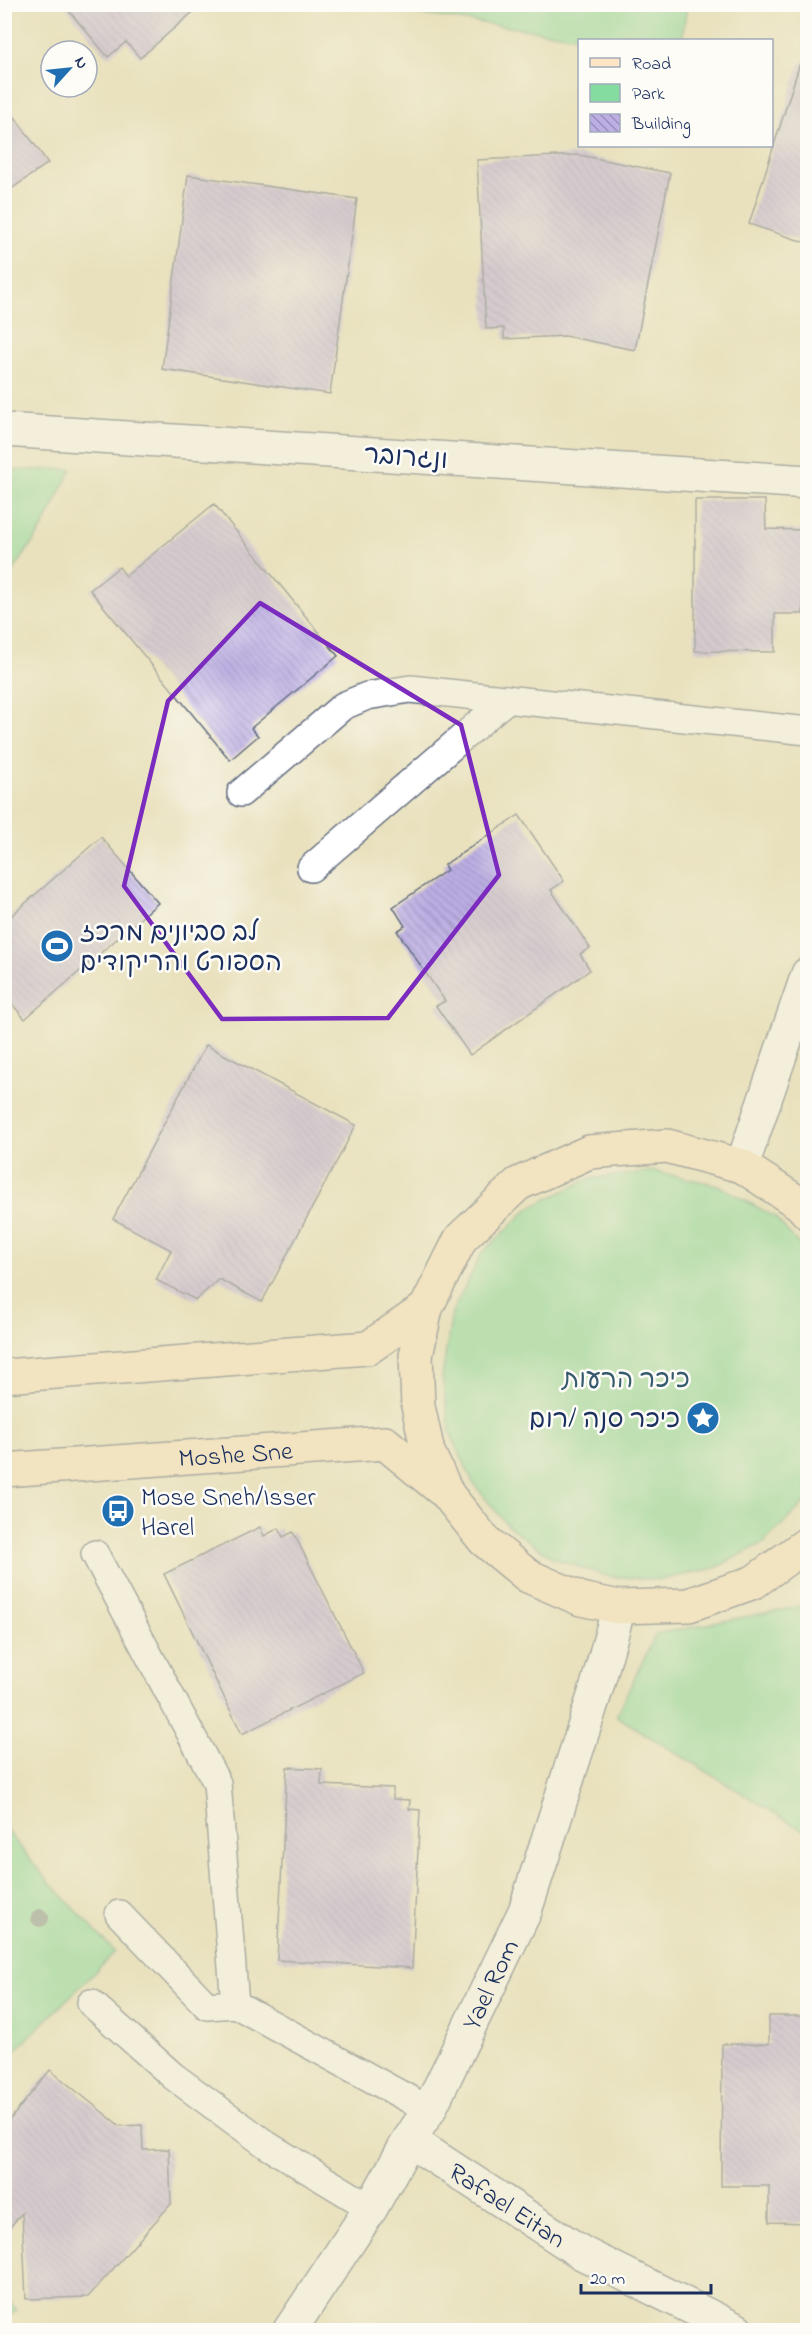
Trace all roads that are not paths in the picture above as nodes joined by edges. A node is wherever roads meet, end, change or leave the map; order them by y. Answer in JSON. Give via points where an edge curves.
{"nodes":[{"id":1,"x":4,"y":430,"type":"edge"},
{"id":2,"x":807,"y":482,"type":"edge"},
{"id":3,"x":507,"y":699,"type":"junction"},
{"id":4,"x":807,"y":731,"type":"edge"},
{"id":5,"x":241,"y":793,"type":"dead end"},
{"id":6,"x":311,"y":868,"type":"dead end"},
{"id":7,"x":807,"y":974,"type":"edge"},
{"id":8,"x":742,"y":1166,"type":"junction"},
{"id":9,"x":807,"y":1213,"type":"edge"},
{"id":10,"x":426,"y":1308,"type":"junction"},
{"id":11,"x":4,"y":1376,"type":"edge"},
{"id":12,"x":4,"y":1470,"type":"edge"},
{"id":13,"x":448,"y":1495,"type":"junction"},
{"id":14,"x":807,"y":1543,"type":"edge"},
{"id":15,"x":95,"y":1554,"type":"dead end"},
{"id":16,"x":807,"y":1563,"type":"edge"},
{"id":17,"x":754,"y":1582,"type":"junction"},
{"id":18,"x":619,"y":1607,"type":"junction"},
{"id":19,"x":119,"y":1914,"type":"dead end"},
{"id":20,"x":91,"y":2002,"type":"dead end"},
{"id":21,"x":235,"y":2004,"type":"junction"},
{"id":22,"x":429,"y":2110,"type":"junction"},
{"id":23,"x":410,"y":2140,"type":"junction"},
{"id":24,"x":371,"y":2208,"type":"junction"},
{"id":25,"x":290,"y":2331,"type":"edge"},
{"id":26,"x":736,"y":2331,"type":"edge"}],
"edges":[{"from":1,"to":2,"type":"street","name":"ונגרובר"},
{"from":3,"to":4,"type":"lane"},
{"from":3,"to":5,"type":"lane","via":[[410,688],[367,696],[343,706]]},
{"from":3,"to":6,"type":"lane"},
{"from":7,"to":8,"type":"street"},
{"from":8,"to":9,"type":"street","via":[[800,1204]]},
{"from":8,"to":10,"type":"street","via":[[667,1146],[589,1152],[568,1161],[518,1184],[461,1238]]},
{"from":10,"to":11,"type":"street","via":[[368,1348]]},
{"from":10,"to":13,"type":"street","via":[[416,1356],[417,1406],[428,1452]]},
{"from":12,"to":13,"type":"street","name":"Moshe Sne","via":[[385,1443]]},
{"from":13,"to":18,"type":"street","via":[[484,1540],[528,1576],[581,1599]]},
{"from":14,"to":17,"type":"street"},
{"from":15,"to":21,"type":"lane","via":[[217,1783]]},
{"from":16,"to":17,"type":"street"},
{"from":17,"to":18,"type":"street","via":[[689,1605]]},
{"from":18,"to":22,"type":"street","name":"Yael Rom","via":[[525,1911]]},
{"from":19,"to":21,"type":"lane","via":[[207,2006]]},
{"from":20,"to":24,"type":"lane","via":[[173,2076],[267,2145]]},
{"from":21,"to":22,"type":"lane"},
{"from":22,"to":23,"type":"street","name":"Yael Rom"},
{"from":23,"to":24,"type":"street","name":"Yael Rom"},
{"from":23,"to":26,"type":"street","name":"Rafael Eitan","via":[[582,2253]]},
{"from":24,"to":25,"type":"street","name":"Yael Rom"}]}
